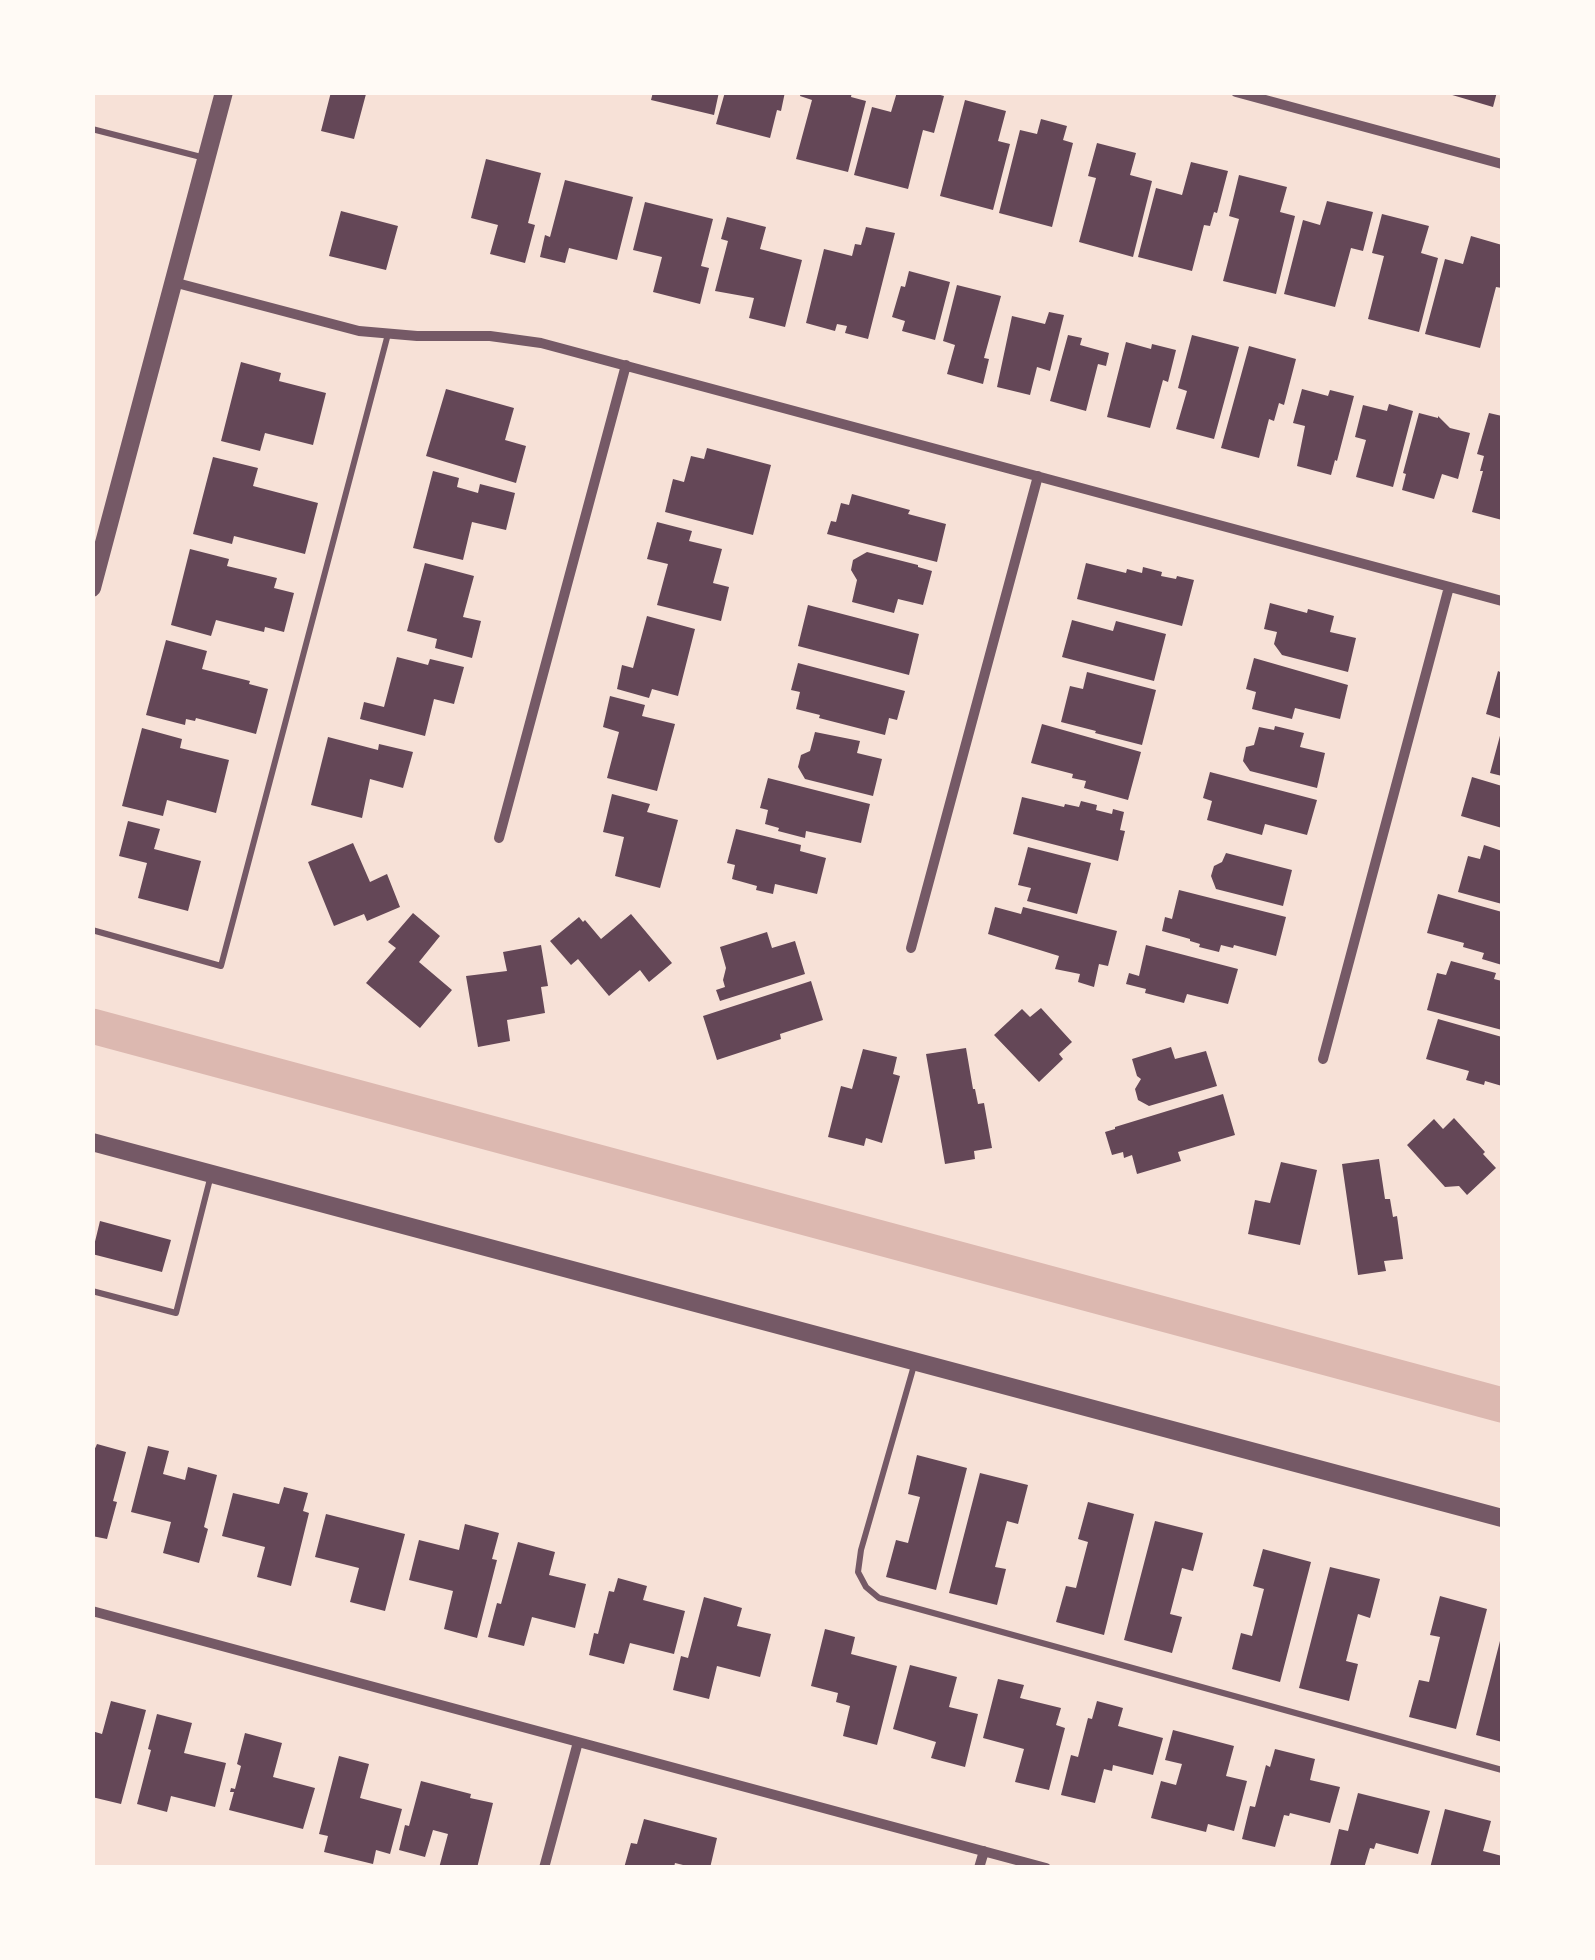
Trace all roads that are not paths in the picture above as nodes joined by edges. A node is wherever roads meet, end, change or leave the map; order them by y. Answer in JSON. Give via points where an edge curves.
{"nodes":[{"id":1,"x":224,"y":92,"type":"edge"},
{"id":2,"x":1236,"y":92,"type":"edge"},
{"id":3,"x":92,"y":129,"type":"edge"},
{"id":4,"x":206,"y":158,"type":"junction"},
{"id":5,"x":1502,"y":164,"type":"edge"},
{"id":6,"x":173,"y":282,"type":"junction"},
{"id":7,"x":388,"y":334,"type":"junction"},
{"id":8,"x":626,"y":365,"type":"junction"},
{"id":9,"x":1038,"y":476,"type":"junction"},
{"id":10,"x":1449,"y":587,"type":"junction"},
{"id":11,"x":92,"y":588,"type":"edge"},
{"id":12,"x":1502,"y":601,"type":"edge"},
{"id":13,"x":499,"y":838,"type":"dead end"},
{"id":14,"x":92,"y":930,"type":"edge"},
{"id":15,"x":911,"y":948,"type":"dead end"},
{"id":16,"x":1323,"y":1059,"type":"dead end"},
{"id":17,"x":92,"y":1142,"type":"edge"},
{"id":18,"x":211,"y":1174,"type":"junction"},
{"id":19,"x":92,"y":1291,"type":"edge"},
{"id":20,"x":915,"y":1362,"type":"junction"},
{"id":21,"x":1502,"y":1518,"type":"edge"},
{"id":22,"x":92,"y":1610,"type":"edge"},
{"id":23,"x":578,"y":1742,"type":"junction"},
{"id":24,"x":1502,"y":1770,"type":"edge"},
{"id":25,"x":984,"y":1851,"type":"junction"},
{"id":26,"x":544,"y":1868,"type":"edge"},
{"id":27,"x":980,"y":1868,"type":"edge"},
{"id":28,"x":1046,"y":1868,"type":"edge"}],
"edges":[{"from":1,"to":4,"type":"street"},
{"from":2,"to":5,"type":"street"},
{"from":3,"to":4,"type":"lane"},
{"from":4,"to":6,"type":"street"},
{"from":6,"to":7,"type":"street"},
{"from":6,"to":11,"type":"street"},
{"from":7,"to":8,"type":"street","via":[[490,336]]},
{"from":7,"to":14,"type":"lane","via":[[221,966]]},
{"from":8,"to":9,"type":"street"},
{"from":8,"to":13,"type":"street"},
{"from":9,"to":10,"type":"street"},
{"from":9,"to":15,"type":"street"},
{"from":10,"to":12,"type":"street"},
{"from":10,"to":16,"type":"street"},
{"from":17,"to":18,"type":"street"},
{"from":18,"to":19,"type":"lane","via":[[176,1313]]},
{"from":18,"to":20,"type":"street"},
{"from":20,"to":21,"type":"street"},
{"from":20,"to":24,"type":"lane","via":[[861,1550],[858,1572],[879,1598]]},
{"from":22,"to":23,"type":"street"},
{"from":23,"to":25,"type":"street"},
{"from":23,"to":26,"type":"street"},
{"from":25,"to":27,"type":"street"},
{"from":25,"to":28,"type":"street"}]}
